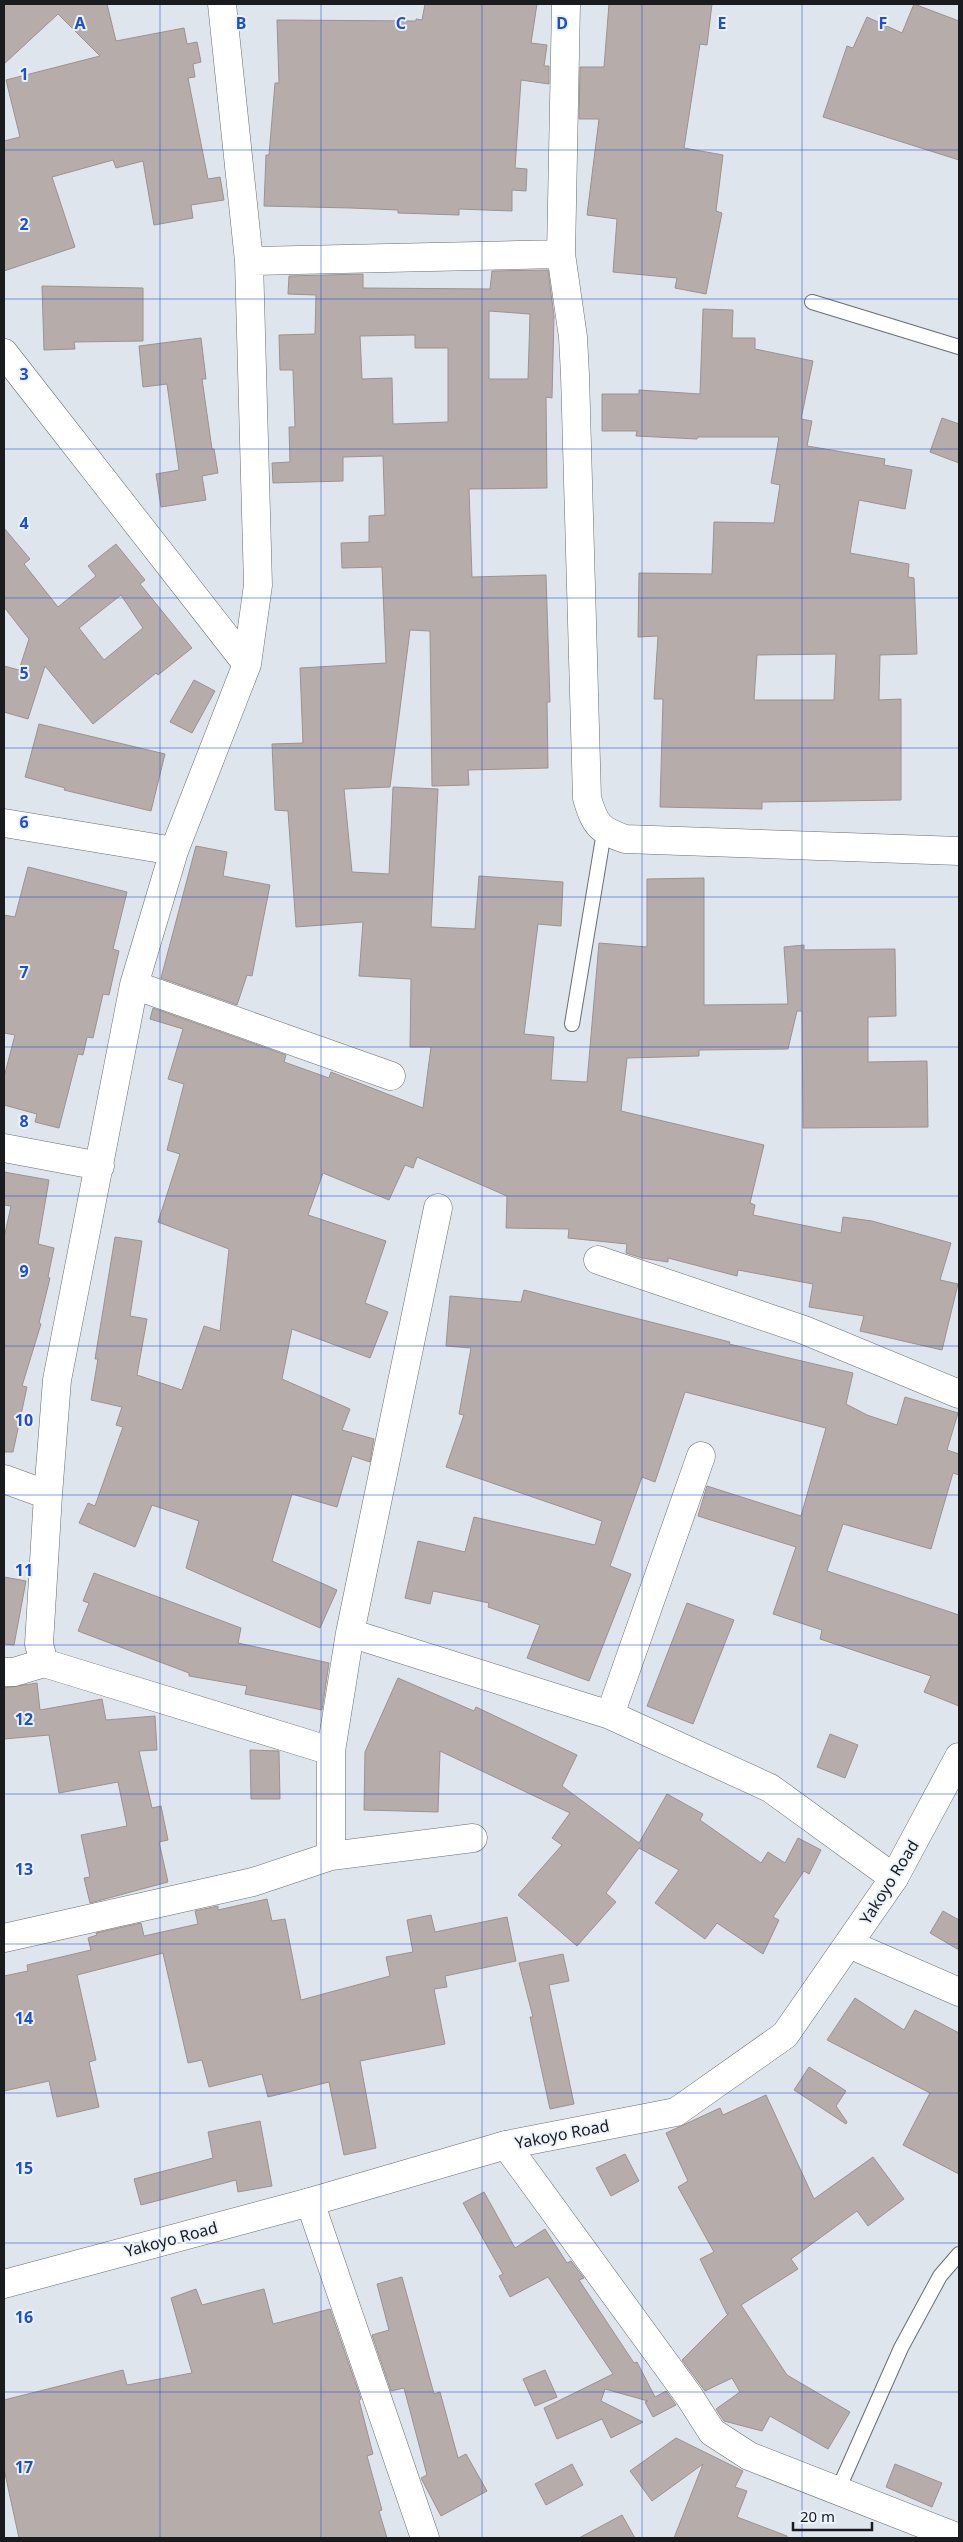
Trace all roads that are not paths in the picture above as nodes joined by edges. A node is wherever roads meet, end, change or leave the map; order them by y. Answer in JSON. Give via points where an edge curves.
{"nodes":[{"id":1,"x":222,"y":4,"type":"edge"},
{"id":2,"x":566,"y":4,"type":"edge"},
{"id":3,"x":561,"y":254,"type":"junction"},
{"id":4,"x":249,"y":260,"type":"junction"},
{"id":5,"x":812,"y":302,"type":"dead end"},
{"id":6,"x":959,"y":347,"type":"edge"},
{"id":7,"x":4,"y":353,"type":"edge"},
{"id":8,"x":247,"y":664,"type":"junction"},
{"id":9,"x":4,"y":824,"type":"edge"},
{"id":10,"x":604,"y":832,"type":"junction"},
{"id":11,"x":174,"y":851,"type":"junction"},
{"id":12,"x":959,"y":851,"type":"edge"},
{"id":13,"x":134,"y":985,"type":"junction"},
{"id":14,"x":572,"y":1024,"type":"dead end"},
{"id":15,"x":391,"y":1076,"type":"dead end"},
{"id":16,"x":4,"y":1148,"type":"edge"},
{"id":17,"x":100,"y":1166,"type":"junction"},
{"id":18,"x":438,"y":1208,"type":"dead end"},
{"id":19,"x":598,"y":1260,"type":"dead end"},
{"id":20,"x":959,"y":1394,"type":"edge"},
{"id":21,"x":701,"y":1456,"type":"dead end"},
{"id":22,"x":4,"y":1479,"type":"edge"},
{"id":23,"x":48,"y":1495,"type":"junction"},
{"id":24,"x":350,"y":1633,"type":"junction"},
{"id":25,"x":44,"y":1663,"type":"junction"},
{"id":26,"x":4,"y":1672,"type":"edge"},
{"id":27,"x":610,"y":1715,"type":"junction"},
{"id":28,"x":331,"y":1751,"type":"junction"},
{"id":29,"x":958,"y":1763,"type":"edge"},
{"id":30,"x":473,"y":1838,"type":"dead end"},
{"id":31,"x":331,"y":1856,"type":"junction"},
{"id":32,"x":894,"y":1878,"type":"junction"},
{"id":33,"x":4,"y":1938,"type":"edge"},
{"id":34,"x":850,"y":1944,"type":"junction"},
{"id":35,"x":959,"y":1992,"type":"edge"},
{"id":36,"x":506,"y":2144,"type":"junction"},
{"id":37,"x":310,"y":2202,"type":"junction"},
{"id":38,"x":959,"y":2254,"type":"edge"},
{"id":39,"x":4,"y":2284,"type":"edge"},
{"id":40,"x":838,"y":2490,"type":"junction"},
{"id":41,"x":425,"y":2538,"type":"edge"},
{"id":42,"x":959,"y":2538,"type":"edge"}],
"edges":[{"from":1,"to":4,"type":"street"},
{"from":2,"to":3,"type":"street"},
{"from":3,"to":4,"type":"street"},
{"from":3,"to":10,"type":"street","via":[[575,375],[587,798],[593,818]]},
{"from":4,"to":8,"type":"street","via":[[258,585]]},
{"from":5,"to":6,"type":"lane"},
{"from":7,"to":8,"type":"street"},
{"from":8,"to":11,"type":"street"},
{"from":9,"to":11,"type":"street"},
{"from":10,"to":12,"type":"street","via":[[625,839]]},
{"from":10,"to":14,"type":"lane"},
{"from":11,"to":13,"type":"street"},
{"from":13,"to":15,"type":"street"},
{"from":13,"to":17,"type":"street"},
{"from":16,"to":17,"type":"street"},
{"from":17,"to":23,"type":"street","via":[[57,1380]]},
{"from":18,"to":24,"type":"street"},
{"from":19,"to":20,"type":"street","via":[[804,1330]]},
{"from":21,"to":27,"type":"street"},
{"from":22,"to":23,"type":"street"},
{"from":23,"to":25,"type":"street","via":[[39,1644]]},
{"from":24,"to":27,"type":"street"},
{"from":24,"to":28,"type":"street"},
{"from":25,"to":26,"type":"street"},
{"from":25,"to":28,"type":"street"},
{"from":27,"to":32,"type":"street","via":[[770,1788]]},
{"from":28,"to":31,"type":"street"},
{"from":29,"to":32,"type":"street","name":"Yakoyo Road"},
{"from":30,"to":31,"type":"street"},
{"from":31,"to":33,"type":"street","via":[[253,1882]]},
{"from":32,"to":34,"type":"street","name":"Yakoyo Road"},
{"from":34,"to":35,"type":"street"},
{"from":34,"to":36,"type":"street","name":"Yakoyo Road","via":[[785,2035],[676,2112]]},
{"from":36,"to":37,"type":"street","name":"Yakoyo Road"},
{"from":36,"to":40,"type":"street","via":[[712,2432],[749,2456]]},
{"from":37,"to":39,"type":"street","name":"Yakoyo Road"},
{"from":37,"to":41,"type":"street"},
{"from":38,"to":40,"type":"lane","via":[[940,2276],[901,2348]]},
{"from":40,"to":42,"type":"street"}]}
